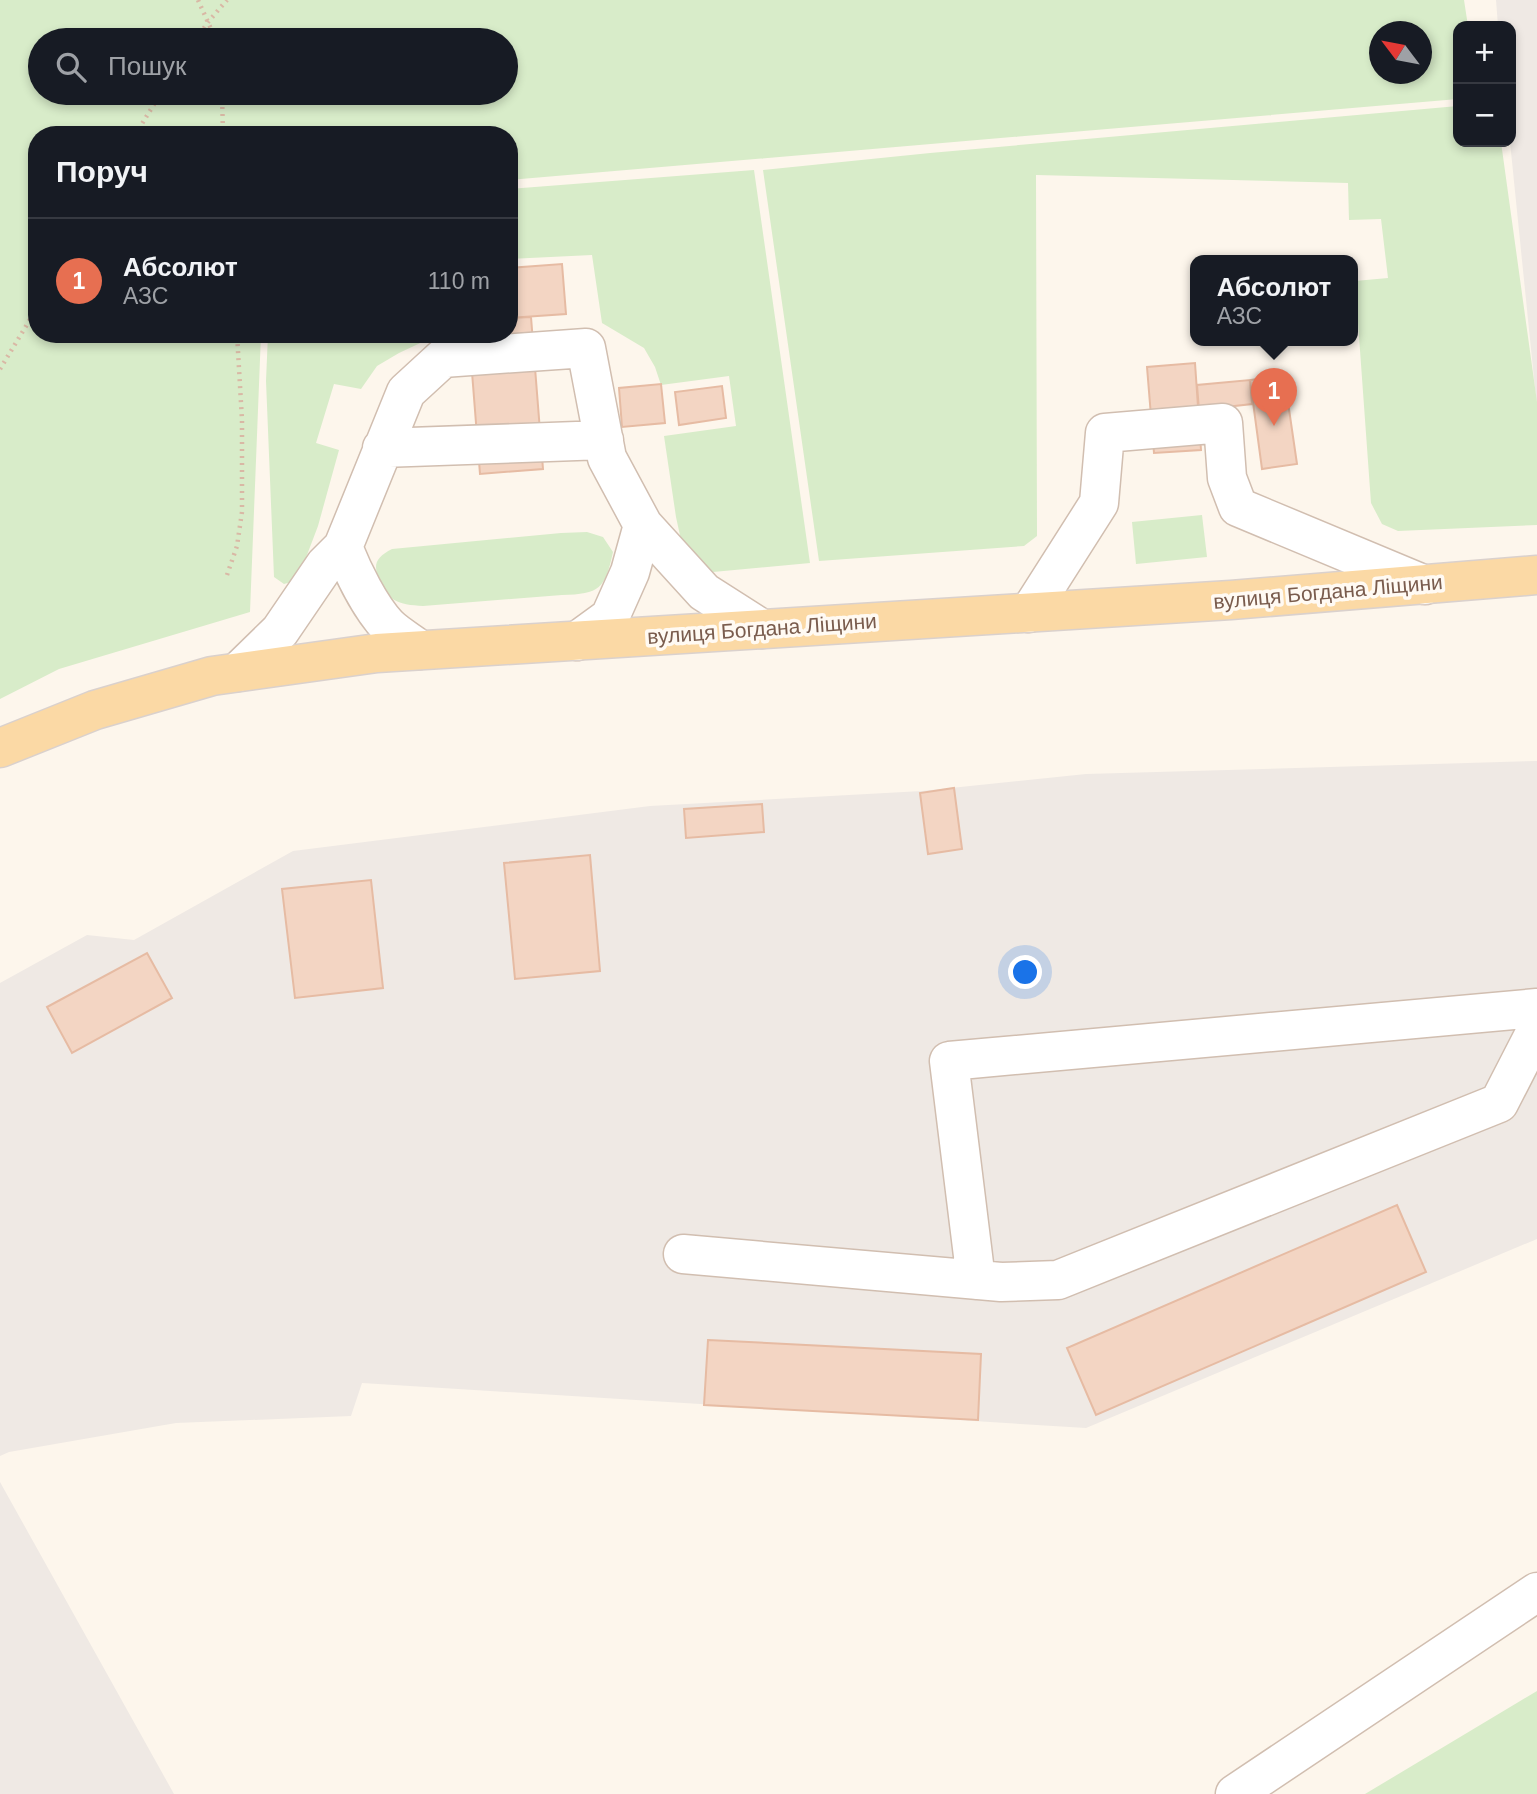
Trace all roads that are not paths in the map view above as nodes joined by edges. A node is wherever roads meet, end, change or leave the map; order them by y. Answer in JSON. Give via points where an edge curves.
{"nodes":[{"id":1,"x":604,"y":440,"type":"junction"},
{"id":2,"x":383,"y":448,"type":"junction"},
{"id":3,"x":643,"y":525,"type":"junction"},
{"id":4,"x":343,"y":547,"type":"junction"},
{"id":5,"x":1537,"y":575,"type":"edge"},
{"id":6,"x":1425,"y":584,"type":"junction"},
{"id":7,"x":1029,"y":613,"type":"junction"},
{"id":8,"x":762,"y":629,"type":"junction"},
{"id":9,"x":577,"y":641,"type":"junction"},
{"id":10,"x":420,"y":650,"type":"junction"},
{"id":11,"x":238,"y":672,"type":"junction"},
{"id":12,"x":0,"y":748,"type":"edge"},
{"id":13,"x":1537,"y":1008,"type":"edge"},
{"id":14,"x":1537,"y":1029,"type":"edge"},
{"id":15,"x":683,"y":1254,"type":"dead end"},
{"id":16,"x":976,"y":1280,"type":"junction"},
{"id":17,"x":1537,"y":1592,"type":"edge"},
{"id":18,"x":1235,"y":1794,"type":"edge"}],
"edges":[{"from":1,"to":2,"type":"lane"},
{"from":1,"to":2,"type":"lane","via":[[586,348],[443,358],[406,392]]},
{"from":1,"to":3,"type":"lane","via":[[607,458]]},
{"from":2,"to":4,"type":"lane"},
{"from":3,"to":8,"type":"lane","via":[[704,592]]},
{"from":3,"to":9,"type":"lane","via":[[630,572],[610,617]]},
{"from":4,"to":10,"type":"lane","via":[[368,598],[388,626]]},
{"from":4,"to":11,"type":"lane","via":[[280,631]]},
{"from":5,"to":6,"type":"main road","name":"вулиця Богдана Ліщини"},
{"from":6,"to":7,"type":"main road","name":"вулиця Богдана Ліщини"},
{"from":6,"to":7,"type":"lane","via":[[1238,507],[1227,478],[1223,423],[1104,433],[1099,503]]},
{"from":7,"to":8,"type":"main road","name":"вулиця Богдана Ліщини"},
{"from":8,"to":9,"type":"main road","name":"вулиця Богдана Ліщини"},
{"from":9,"to":10,"type":"main road","name":"вулиця Богдана Ліщини"},
{"from":10,"to":11,"type":"main road","name":"вулиця Богдана Ліщини"},
{"from":11,"to":12,"type":"main road","name":"вулиця Богдана Ліщини","via":[[95,710]]},
{"from":13,"to":16,"type":"lane","via":[[949,1061]]},
{"from":14,"to":16,"type":"lane","via":[[1499,1103],[1058,1280]]},
{"from":15,"to":16,"type":"lane"},
{"from":17,"to":18,"type":"lane"}]}
